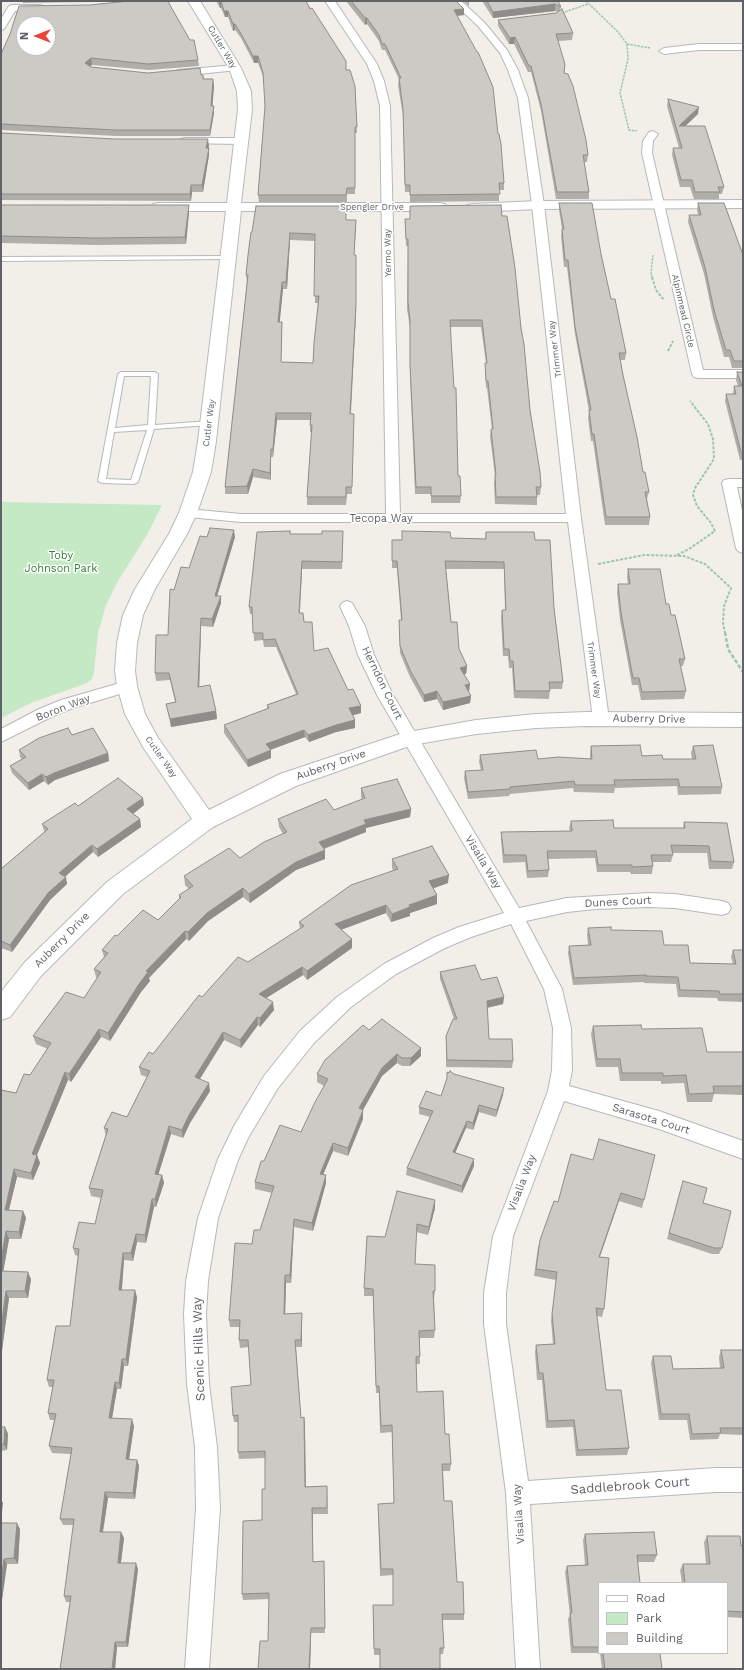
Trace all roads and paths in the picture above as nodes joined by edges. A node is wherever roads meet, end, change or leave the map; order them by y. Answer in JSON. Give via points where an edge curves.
{"nodes":[{"id":1,"x":194,"y":1,"type":"edge"},
{"id":2,"x":330,"y":1,"type":"edge"},
{"id":3,"x":456,"y":1,"type":"edge"},
{"id":4,"x":586,"y":1,"type":"edge"},
{"id":5,"x":588,"y":4,"type":"junction"},
{"id":6,"x":51,"y":8,"type":"edge"},
{"id":7,"x":562,"y":12,"type":"edge"},
{"id":8,"x":1,"y":27,"type":"edge"},
{"id":9,"x":627,"y":44,"type":"junction"},
{"id":10,"x":743,"y":47,"type":"edge"},
{"id":11,"x":664,"y":52,"type":"joint"},
{"id":12,"x":235,"y":68,"type":"junction"},
{"id":13,"x":171,"y":74,"type":"edge"},
{"id":14,"x":653,"y":134,"type":"joint"},
{"id":15,"x":171,"y":141,"type":"edge"},
{"id":16,"x":241,"y":141,"type":"junction"},
{"id":17,"x":659,"y":204,"type":"junction"},
{"id":18,"x":743,"y":204,"type":"edge"},
{"id":19,"x":538,"y":205,"type":"junction"},
{"id":20,"x":145,"y":207,"type":"edge"},
{"id":21,"x":232,"y":207,"type":"junction"},
{"id":22,"x":387,"y":207,"type":"junction"},
{"id":23,"x":227,"y":257,"type":"junction"},
{"id":24,"x":1,"y":259,"type":"edge"},
{"id":25,"x":743,"y":374,"type":"edge"},
{"id":26,"x":690,"y":401,"type":"dead end"},
{"id":27,"x":209,"y":423,"type":"junction"},
{"id":28,"x":151,"y":428,"type":"junction"},
{"id":29,"x":111,"y":430,"type":"junction"},
{"id":30,"x":743,"y":483,"type":"edge"},
{"id":31,"x":188,"y":513,"type":"junction"},
{"id":32,"x":574,"y":518,"type":"junction"},
{"id":33,"x":393,"y":519,"type":"junction"},
{"id":34,"x":743,"y":548,"type":"edge"},
{"id":35,"x":676,"y":555,"type":"junction"},
{"id":36,"x":595,"y":564,"type":"dead end"},
{"id":37,"x":347,"y":606,"type":"dead end"},
{"id":38,"x":743,"y":672,"type":"edge"},
{"id":39,"x":127,"y":686,"type":"junction"},
{"id":40,"x":601,"y":719,"type":"junction"},
{"id":41,"x":743,"y":720,"type":"edge"},
{"id":42,"x":1,"y":736,"type":"edge"},
{"id":43,"x":410,"y":738,"type":"junction"},
{"id":44,"x":204,"y":821,"type":"junction"},
{"id":45,"x":722,"y":908,"type":"dead end"},
{"id":46,"x":514,"y":916,"type":"junction"},
{"id":47,"x":5,"y":998,"type":"edge"},
{"id":48,"x":558,"y":1092,"type":"junction"},
{"id":49,"x":743,"y":1150,"type":"edge"},
{"id":50,"x":743,"y":1480,"type":"edge"},
{"id":51,"x":518,"y":1493,"type":"junction"},
{"id":52,"x":197,"y":1669,"type":"edge"},
{"id":53,"x":528,"y":1669,"type":"edge"}],
"edges":[{"from":1,"to":12,"type":"street","name":"Cutler Way"},
{"from":2,"to":22,"type":"street","name":"Yermo Way","via":[[368,56],[381,85],[385,106]]},
{"from":3,"to":19,"type":"street","name":"Trimmer Way","via":[[485,23],[504,52],[517,79],[523,98]]},
{"from":4,"to":5,"type":"path"},
{"from":5,"to":7,"type":"path"},
{"from":5,"to":9,"type":"path"},
{"from":6,"to":8,"type":"street","via":[[12,8]]},
{"from":9,"to":11,"type":"path"},
{"from":9,"to":14,"type":"path","via":[[628,59],[620,92],[628,130]]},
{"from":10,"to":11,"type":"street","via":[[699,47]]},
{"from":12,"to":13,"type":"street"},
{"from":12,"to":16,"type":"street","name":"Cutler Way","via":[[244,91],[245,109]]},
{"from":14,"to":17,"type":"street","via":[[648,141],[647,154]]},
{"from":15,"to":16,"type":"street"},
{"from":16,"to":21,"type":"street","name":"Cutler Way"},
{"from":17,"to":18,"type":"street","name":"Spengler Drive"},
{"from":17,"to":19,"type":"street","name":"Spengler Drive"},
{"from":17,"to":25,"type":"street","name":"Alpinmead Circle","via":[[698,374]]},
{"from":19,"to":22,"type":"street","name":"Spengler Drive","via":[[478,208]]},
{"from":19,"to":32,"type":"street","name":"Trimmer Way"},
{"from":20,"to":21,"type":"street","name":"Spengler Drive"},
{"from":21,"to":22,"type":"street","name":"Spengler Drive"},
{"from":21,"to":23,"type":"street","name":"Cutler Way"},
{"from":22,"to":33,"type":"street","name":"Yermo Way"},
{"from":23,"to":24,"type":"lane"},
{"from":23,"to":27,"type":"street","name":"Cutler Way"},
{"from":26,"to":35,"type":"path","via":[[708,424],[713,439],[714,459],[695,488],[694,500],[715,531]]},
{"from":27,"to":28,"type":"lane"},
{"from":27,"to":31,"type":"street","name":"Cutler Way","via":[[202,472]]},
{"from":28,"to":29,"type":"lane"},
{"from":28,"to":29,"type":"lane","via":[[134,482],[102,481]]},
{"from":28,"to":29,"type":"lane","via":[[155,374],[121,374]]},
{"from":30,"to":34,"type":"street","via":[[729,483]]},
{"from":31,"to":33,"type":"street","name":"Tecopa Way","via":[[241,518]]},
{"from":31,"to":39,"type":"street","name":"Cutler Way","via":[[133,615],[127,643]]},
{"from":32,"to":33,"type":"street","name":"Tecopa Way"},
{"from":32,"to":40,"type":"street","name":"Trimmer Way"},
{"from":35,"to":36,"type":"path","via":[[644,555]]},
{"from":35,"to":38,"type":"path","via":[[705,564],[731,588],[724,606],[722,623],[728,649]]},
{"from":37,"to":43,"type":"street","name":"Herndon Court","via":[[385,695]]},
{"from":39,"to":42,"type":"street","name":"Boron Way","via":[[67,704]]},
{"from":39,"to":44,"type":"street","name":"Cutler Way","via":[[135,714],[150,742]]},
{"from":40,"to":41,"type":"street","name":"Auberry Drive"},
{"from":40,"to":43,"type":"street","name":"Auberry Drive","via":[[536,721],[476,727]]},
{"from":43,"to":44,"type":"street","name":"Auberry Drive","via":[[288,780]]},
{"from":43,"to":46,"type":"street","name":"Visalia Way"},
{"from":44,"to":47,"type":"street","name":"Auberry Drive","via":[[116,888]]},
{"from":45,"to":46,"type":"street","name":"Dunes Court","via":[[675,901],[624,900],[567,905]]},
{"from":46,"to":48,"type":"street","name":"Visalia Way","via":[[544,970],[559,1008],[564,1049]]},
{"from":46,"to":52,"type":"street","name":"Scenic Hills Way","via":[[465,932],[414,955],[344,1002],[307,1037],[271,1082],[255,1106],[228,1159],[208,1218],[195,1314],[198,1384],[206,1447],[208,1508]]},
{"from":48,"to":49,"type":"street","name":"Sarasota Court","via":[[659,1120]]},
{"from":48,"to":51,"type":"street","name":"Visalia Way","via":[[503,1236],[495,1293],[495,1324]]},
{"from":50,"to":51,"type":"street","name":"Saddlebrook Court"},
{"from":51,"to":53,"type":"street","name":"Visalia Way"}]}
